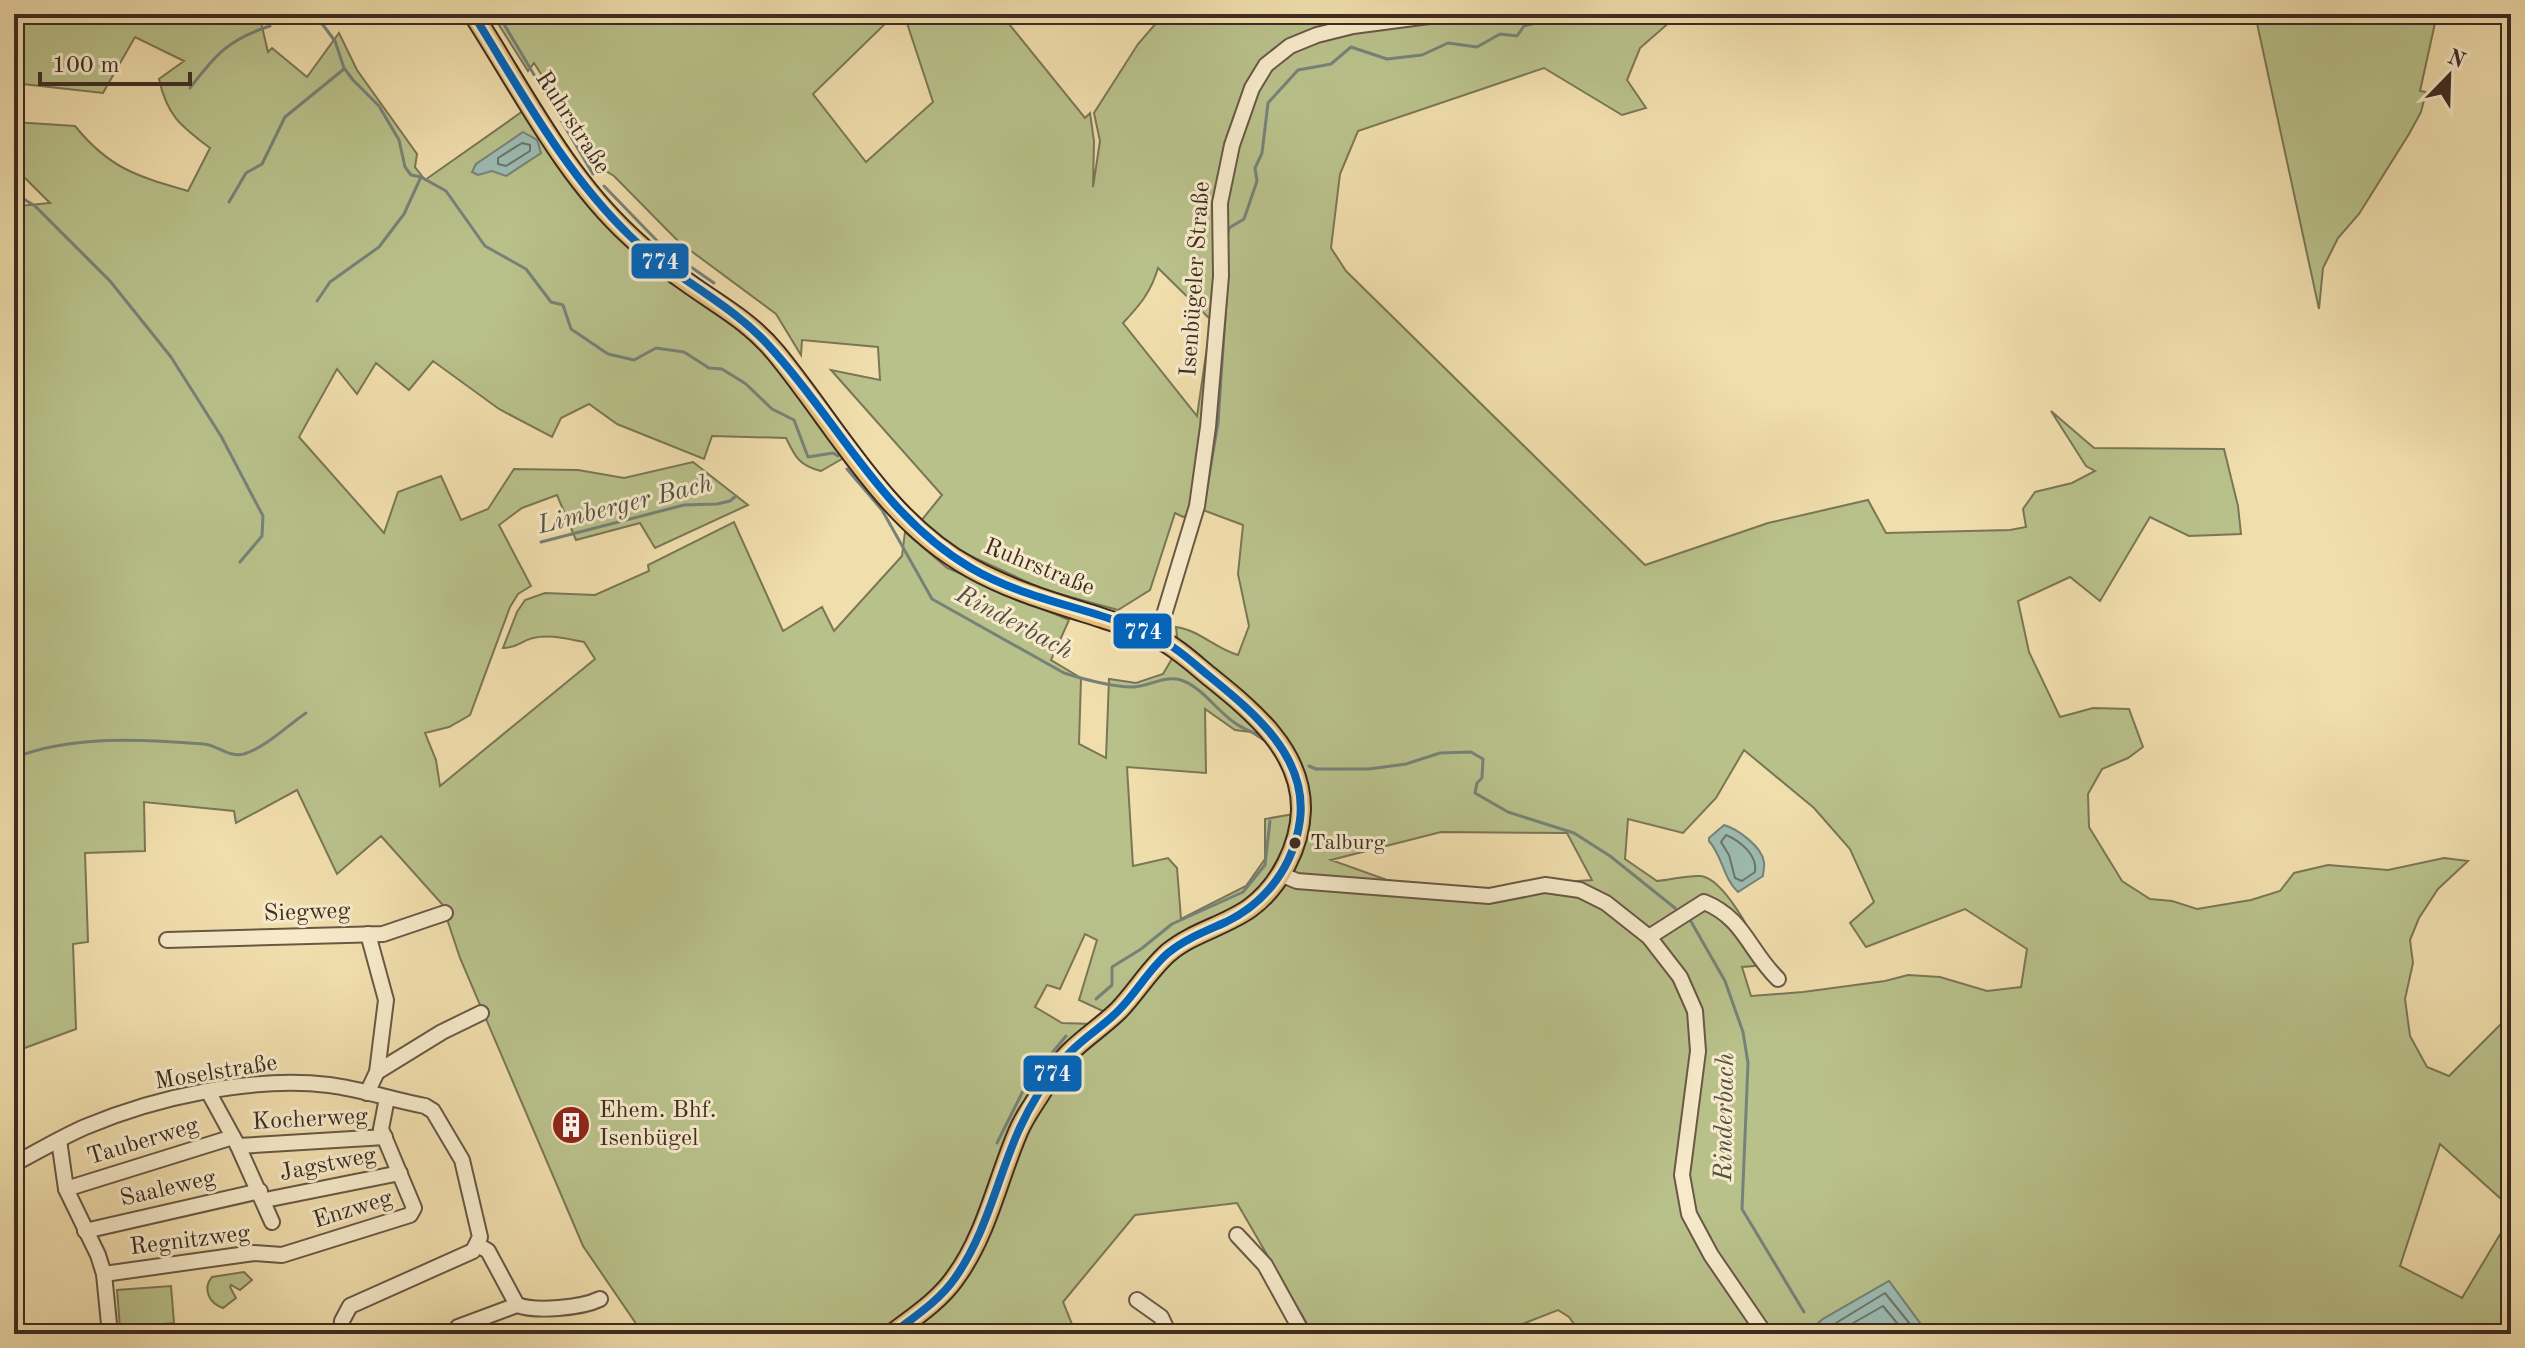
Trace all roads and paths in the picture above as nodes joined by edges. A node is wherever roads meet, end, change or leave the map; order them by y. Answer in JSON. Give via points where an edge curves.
{"nodes":[{"id":1,"x":473,"y":14,"type":"edge"},
{"id":2,"x":1444,"y":14,"type":"edge"},
{"id":3,"x":1157,"y":638,"type":"junction"},
{"id":4,"x":1280,"y":874,"type":"junction"},
{"id":5,"x":445,"y":913,"type":"dead end"},
{"id":6,"x":368,"y":934,"type":"junction"},
{"id":7,"x":1649,"y":937,"type":"junction"},
{"id":8,"x":167,"y":940,"type":"dead end"},
{"id":9,"x":1778,"y":979,"type":"dead end"},
{"id":10,"x":481,"y":1013,"type":"dead end"},
{"id":11,"x":377,"y":1072,"type":"junction"},
{"id":12,"x":209,"y":1093,"type":"junction"},
{"id":13,"x":367,"y":1093,"type":"junction"},
{"id":14,"x":387,"y":1098,"type":"junction"},
{"id":15,"x":385,"y":1137,"type":"junction"},
{"id":16,"x":59,"y":1140,"type":"junction"},
{"id":17,"x":236,"y":1142,"type":"junction"},
{"id":18,"x":14,"y":1164,"type":"edge"},
{"id":19,"x":400,"y":1173,"type":"junction"},
{"id":20,"x":66,"y":1189,"type":"junction"},
{"id":21,"x":262,"y":1196,"type":"junction"},
{"id":22,"x":272,"y":1222,"type":"dead end"},
{"id":23,"x":85,"y":1231,"type":"junction"},
{"id":24,"x":1237,"y":1235,"type":"dead end"},
{"id":25,"x":478,"y":1245,"type":"junction"},
{"id":26,"x":282,"y":1255,"type":"joint"},
{"id":27,"x":104,"y":1274,"type":"junction"},
{"id":28,"x":600,"y":1299,"type":"dead end"},
{"id":29,"x":1137,"y":1300,"type":"dead end"},
{"id":30,"x":517,"y":1305,"type":"junction"},
{"id":31,"x":110,"y":1334,"type":"edge"},
{"id":32,"x":341,"y":1334,"type":"edge"},
{"id":33,"x":453,"y":1334,"type":"edge"},
{"id":34,"x":892,"y":1334,"type":"edge"},
{"id":35,"x":1169,"y":1334,"type":"edge"},
{"id":36,"x":1303,"y":1334,"type":"edge"},
{"id":37,"x":1765,"y":1334,"type":"edge"}],
"edges":[{"from":1,"to":3,"type":"main road","name":"Ruhrstraße","via":[[585,190],[661,262],[751,326],[907,520],[937,548],[1032,596]]},
{"from":2,"to":3,"type":"street","name":"Isenbügeler Straße","via":[[1317,35],[1290,46],[1266,65],[1252,88],[1220,203],[1221,276],[1197,506]]},
{"from":3,"to":4,"type":"main road","name":"Ruhrstraße","via":[[1266,726],[1290,763],[1299,791],[1299,827]]},
{"from":4,"to":7,"type":"street","via":[[1297,881],[1489,896],[1545,885],[1580,890]]},
{"from":4,"to":34,"type":"main road","name":"Ruhrstraße","via":[[1249,909],[1164,956],[1116,1012],[1067,1054],[1020,1126],[975,1245],[954,1281]]},
{"from":5,"to":6,"type":"street","name":"Siegweg"},
{"from":6,"to":8,"type":"street","name":"Siegweg"},
{"from":6,"to":11,"type":"street","via":[[386,1000]]},
{"from":7,"to":9,"type":"street","via":[[1704,902],[1731,917]]},
{"from":7,"to":37,"type":"street","via":[[1680,977],[1695,1011],[1698,1051],[1682,1175],[1689,1214]]},
{"from":10,"to":11,"type":"street"},
{"from":11,"to":13,"type":"street"},
{"from":12,"to":13,"type":"street","name":"Moselstraße","via":[[278,1083]]},
{"from":12,"to":16,"type":"street","name":"Moselstraße","via":[[112,1117]]},
{"from":12,"to":17,"type":"street"},
{"from":13,"to":14,"type":"street","name":"Moselstraße"},
{"from":14,"to":15,"type":"street","name":"Enzweg","via":[[381,1129]]},
{"from":14,"to":25,"type":"street","name":"Moselstraße","via":[[433,1111],[462,1160]]},
{"from":15,"to":17,"type":"street","name":"Kocherweg"},
{"from":15,"to":19,"type":"street","name":"Enzweg"},
{"from":16,"to":18,"type":"street","name":"Moselstraße"},
{"from":16,"to":20,"type":"street"},
{"from":17,"to":20,"type":"street","name":"Tauberweg"},
{"from":17,"to":21,"type":"street"},
{"from":19,"to":21,"type":"street","name":"Jagstweg"},
{"from":19,"to":26,"type":"street","name":"Enzweg","via":[[414,1208],[410,1215]]},
{"from":20,"to":23,"type":"street"},
{"from":21,"to":22,"type":"street"},
{"from":21,"to":23,"type":"street","name":"Saaleweg"},
{"from":23,"to":27,"type":"street"},
{"from":24,"to":36,"type":"street","via":[[1265,1265]]},
{"from":25,"to":30,"type":"street","name":"Moselstraße","via":[[488,1251]]},
{"from":25,"to":32,"type":"street","via":[[350,1306]]},
{"from":26,"to":27,"type":"street","name":"Regnitzweg","via":[[254,1253]]},
{"from":27,"to":31,"type":"street"},
{"from":28,"to":30,"type":"street","via":[[588,1305]]},
{"from":29,"to":35,"type":"street","via":[[1161,1317]]},
{"from":30,"to":33,"type":"street","via":[[458,1327]]}]}
